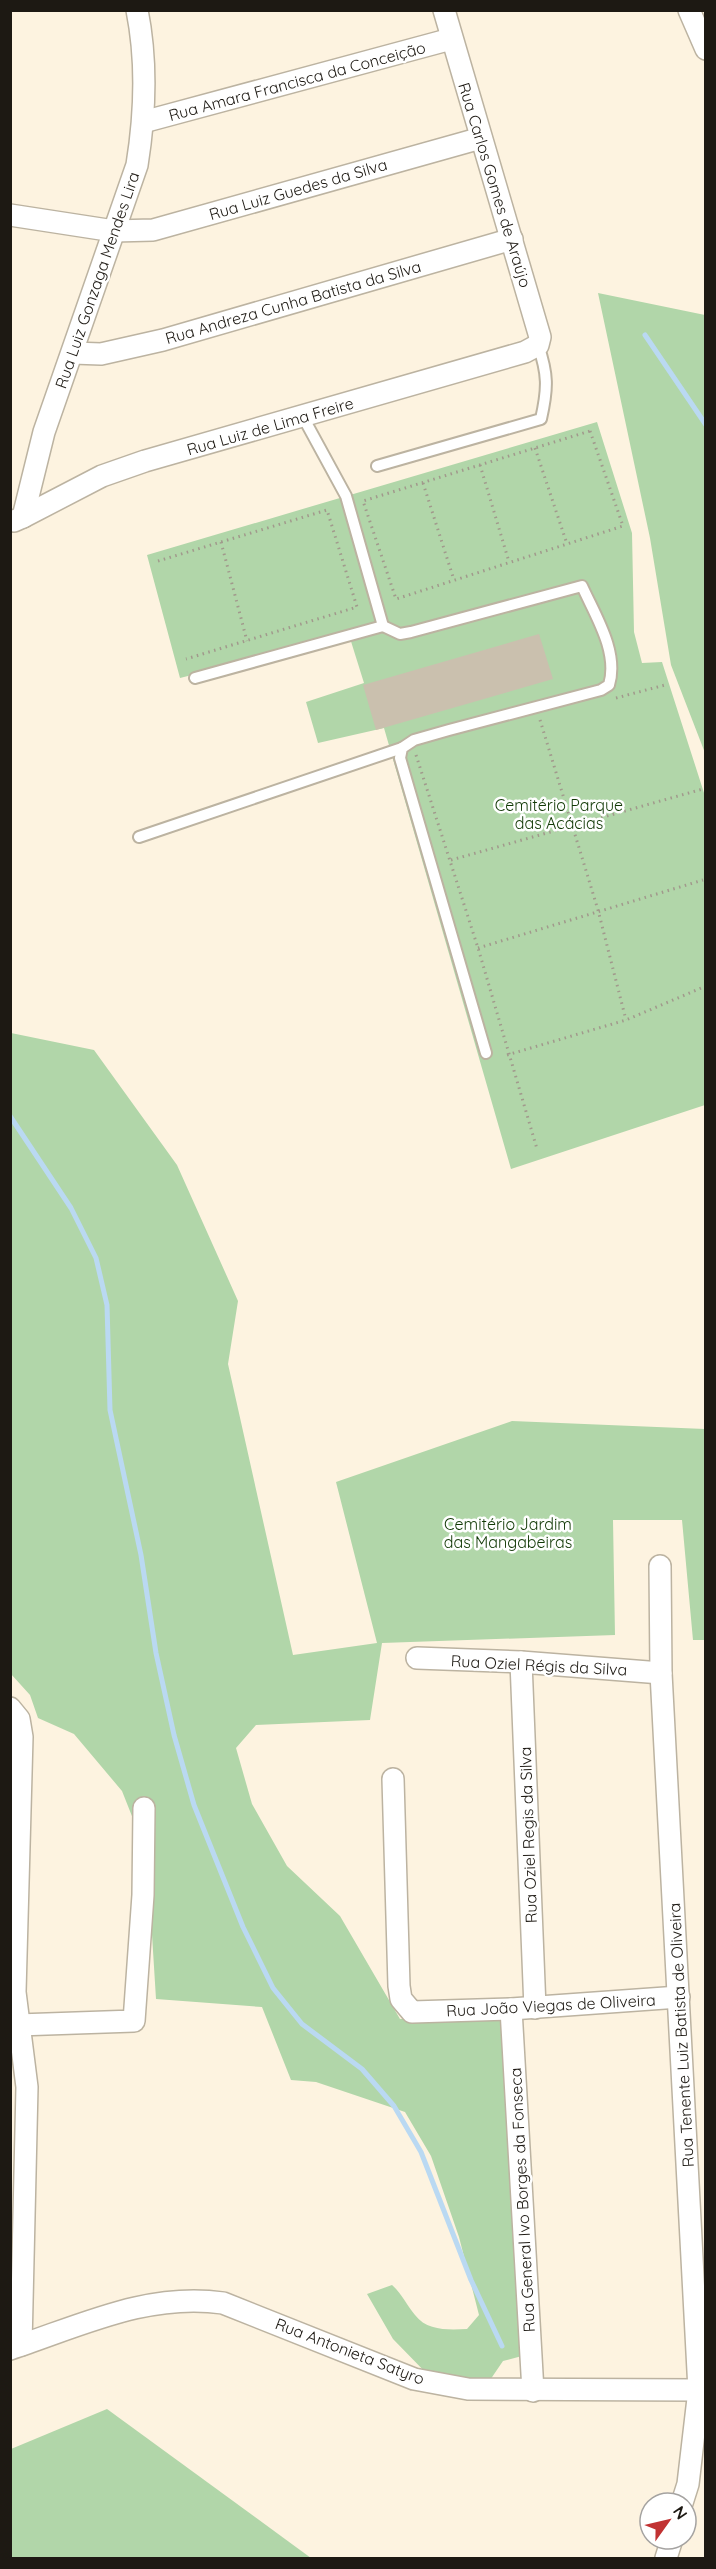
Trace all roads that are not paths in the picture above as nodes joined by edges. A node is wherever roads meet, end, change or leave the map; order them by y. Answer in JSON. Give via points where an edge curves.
{"nodes":[{"id":1,"x":444,"y":10,"type":"edge"},
{"id":2,"x":689,"y":10,"type":"edge"},
{"id":3,"x":143,"y":16,"type":"edge"},
{"id":4,"x":451,"y":39,"type":"junction"},
{"id":5,"x":705,"y":49,"type":"edge"},
{"id":6,"x":143,"y":122,"type":"junction"},
{"id":7,"x":481,"y":138,"type":"junction"},
{"id":8,"x":10,"y":215,"type":"edge"},
{"id":9,"x":114,"y":231,"type":"junction"},
{"id":10,"x":512,"y":239,"type":"junction"},
{"id":11,"x":531,"y":348,"type":"junction"},
{"id":12,"x":73,"y":353,"type":"junction"},
{"id":13,"x":303,"y":417,"type":"junction"},
{"id":14,"x":377,"y":466,"type":"dead end"},
{"id":15,"x":16,"y":519,"type":"edge"},
{"id":16,"x":383,"y":626,"type":"junction"},
{"id":17,"x":195,"y":678,"type":"dead end"},
{"id":18,"x":402,"y":748,"type":"junction"},
{"id":19,"x":139,"y":837,"type":"dead end"},
{"id":20,"x":486,"y":1053,"type":"dead end"},
{"id":21,"x":660,"y":1566,"type":"dead end"},
{"id":22,"x":417,"y":1658,"type":"dead end"},
{"id":23,"x":521,"y":1662,"type":"junction"},
{"id":24,"x":661,"y":1673,"type":"junction"},
{"id":25,"x":10,"y":1708,"type":"edge"},
{"id":26,"x":393,"y":1779,"type":"dead end"},
{"id":27,"x":144,"y":1808,"type":"dead end"},
{"id":28,"x":679,"y":1997,"type":"junction"},
{"id":29,"x":535,"y":2008,"type":"junction"},
{"id":30,"x":511,"y":2009,"type":"junction"},
{"id":31,"x":16,"y":2035,"type":"edge"},
{"id":32,"x":16,"y":2347,"type":"edge"},
{"id":33,"x":699,"y":2390,"type":"junction"},
{"id":34,"x":533,"y":2391,"type":"junction"},
{"id":35,"x":686,"y":2491,"type":"edge"}],
"edges":[{"from":1,"to":4,"type":"street","name":"Rua Carlos Gomes de Araújo"},
{"from":2,"to":5,"type":"street"},
{"from":3,"to":6,"type":"street","name":"Rua Luiz Gonzaga Mendes Lira"},
{"from":4,"to":6,"type":"street","name":"Rua Amara Francisca da Conceição"},
{"from":4,"to":7,"type":"street","name":"Rua Carlos Gomes de Araújo"},
{"from":6,"to":9,"type":"street","name":"Rua Luiz Gonzaga Mendes Lira","via":[[137,165]]},
{"from":7,"to":9,"type":"street","name":"Rua Luiz Guedes da Silva","via":[[153,230]]},
{"from":7,"to":10,"type":"street","name":"Rua Carlos Gomes de Araújo"},
{"from":8,"to":9,"type":"street","name":"Rua Luiz Guedes da Silva"},
{"from":9,"to":12,"type":"street","name":"Rua Luiz Gonzaga Mendes Lira"},
{"from":10,"to":11,"type":"street","name":"Rua Carlos Gomes de Araújo","via":[[540,337]]},
{"from":10,"to":12,"type":"street","name":"Rua Andreza Cunha Batista da Silva","via":[[163,340],[101,354]]},
{"from":11,"to":13,"type":"street","name":"Rua Luiz de Lima Freire"},
{"from":11,"to":14,"type":"lane","via":[[546,368],[548,390],[541,419]]},
{"from":12,"to":15,"type":"street","name":"Rua Luiz Gonzaga Mendes Lira"},
{"from":13,"to":15,"type":"street","name":"Rua Luiz de Lima Freire","via":[[102,476]]},
{"from":13,"to":16,"type":"lane","via":[[346,496]]},
{"from":16,"to":17,"type":"lane"},
{"from":16,"to":18,"type":"lane","via":[[400,634],[411,632],[582,586],[607,641],[612,674],[609,685],[601,690],[414,740]]},
{"from":18,"to":19,"type":"lane"},
{"from":18,"to":20,"type":"lane","via":[[400,758]]},
{"from":21,"to":24,"type":"street","name":"Rua Tenente Luiz Batista de Oliveira"},
{"from":22,"to":23,"type":"street","name":"Rua Oziel Régis da Silva"},
{"from":23,"to":24,"type":"street","name":"Rua Oziel Régis da Silva"},
{"from":23,"to":29,"type":"street","name":"Rua Oziel Regis da Silva"},
{"from":24,"to":28,"type":"street","name":"Rua Tenente Luiz Batista de Oliveira"},
{"from":25,"to":31,"type":"street","via":[[18,1719],[22,1737]]},
{"from":26,"to":30,"type":"street","name":"Rua João Viegas de Oliveira","via":[[399,1986],[405,2006],[412,2012]]},
{"from":27,"to":31,"type":"street","via":[[143,1894],[134,2021]]},
{"from":28,"to":29,"type":"street","name":"Rua João Viegas de Oliveira"},
{"from":28,"to":33,"type":"street","name":"Rua Tenente Luiz Batista de Oliveira"},
{"from":29,"to":30,"type":"street","name":"Rua João Viegas de Oliveira"},
{"from":30,"to":34,"type":"street","name":"Rua General Ivo Borges da Fonseca"},
{"from":31,"to":32,"type":"street","via":[[27,2087]]},
{"from":32,"to":34,"type":"street","name":"Rua Antonieta Satyro","via":[[121,2311],[193,2298],[223,2303],[414,2379],[468,2389]]},
{"from":33,"to":34,"type":"street","name":"Rua Antonieta Satyro"},
{"from":33,"to":35,"type":"street","name":"Rua Tenente Luiz Batista de Oliveira"}]}
